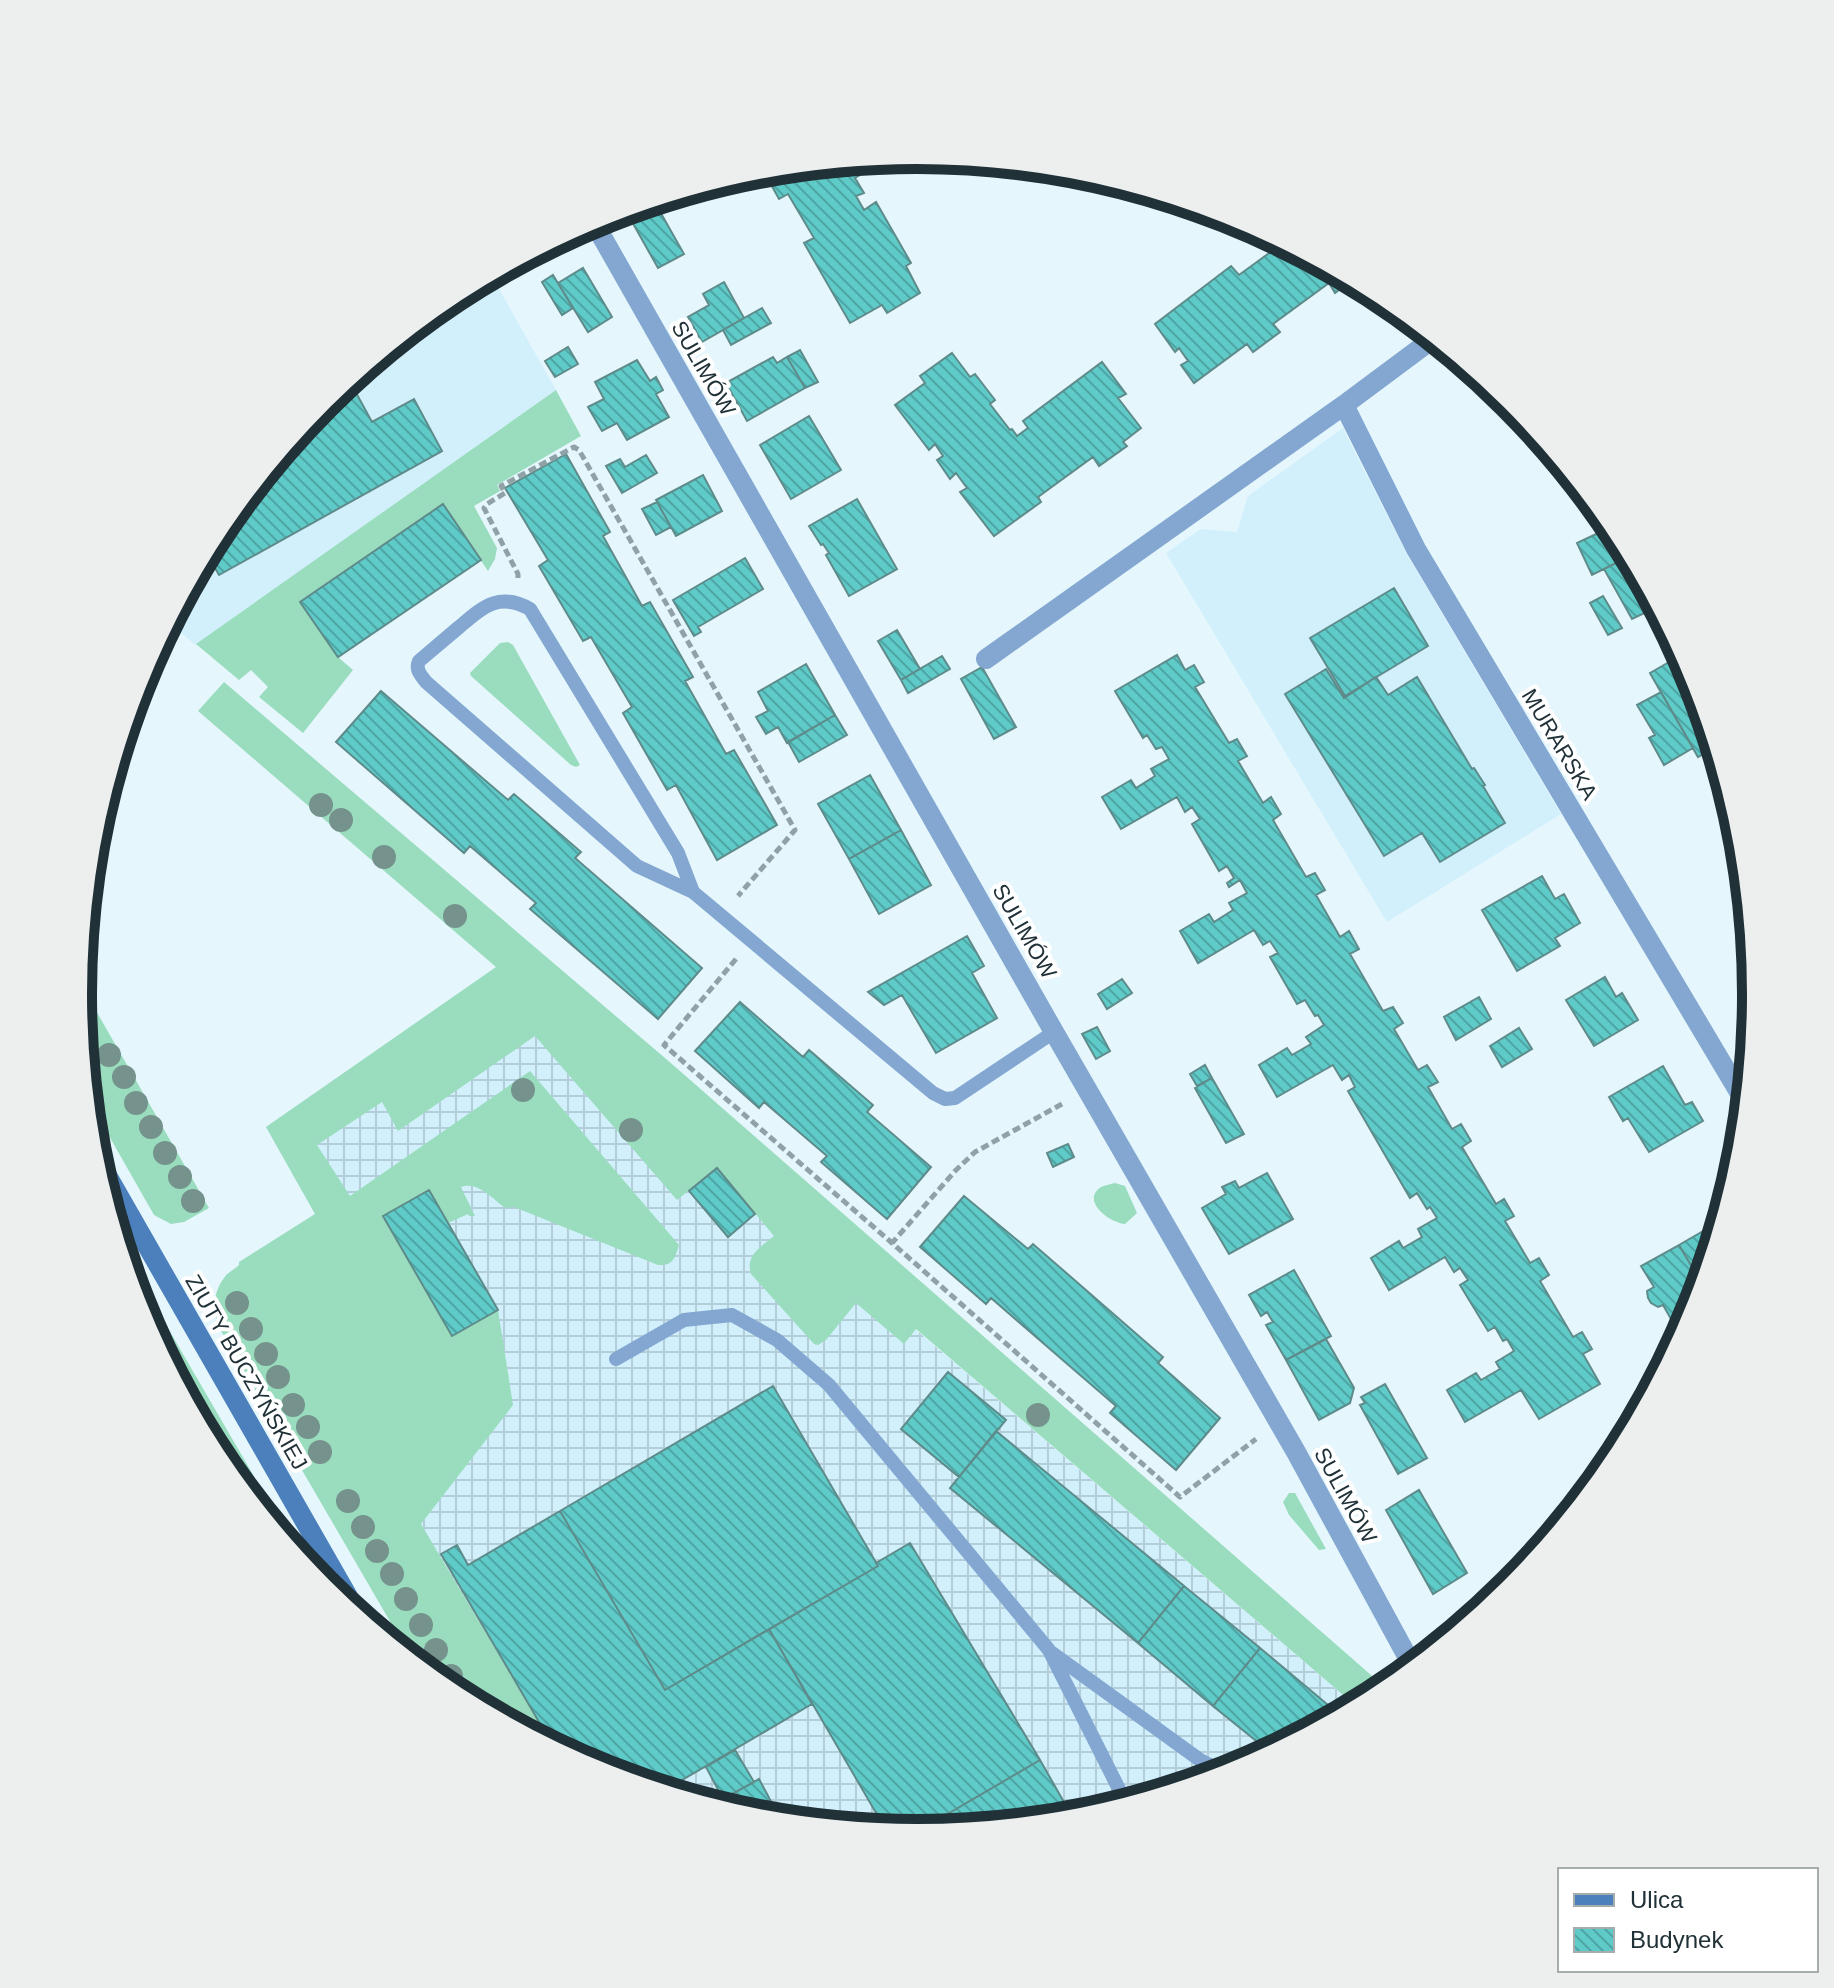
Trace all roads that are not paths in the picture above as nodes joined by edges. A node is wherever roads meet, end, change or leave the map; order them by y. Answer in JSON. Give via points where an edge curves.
{"nodes":[{"id":1,"x":600,"y":233,"type":"edge"},
{"id":2,"x":1425,"y":344,"type":"edge"},
{"id":3,"x":1344,"y":405,"type":"junction"},
{"id":4,"x":986,"y":659,"type":"dead end"},
{"id":5,"x":693,"y":892,"type":"junction"},
{"id":6,"x":1054,"y":1032,"type":"junction"},
{"id":7,"x":1736,"y":1087,"type":"edge"},
{"id":8,"x":116,"y":1192,"type":"edge"},
{"id":9,"x":616,"y":1359,"type":"dead end"},
{"id":10,"x":340,"y":1583,"type":"edge"},
{"id":11,"x":1049,"y":1650,"type":"junction"},
{"id":12,"x":1408,"y":1657,"type":"edge"},
{"id":13,"x":1209,"y":1765,"type":"edge"},
{"id":14,"x":1121,"y":1793,"type":"edge"}],
"edges":[{"from":1,"to":6,"type":"street","name":"SULIMÓW"},
{"from":2,"to":3,"type":"street"},
{"from":3,"to":4,"type":"street"},
{"from":3,"to":7,"type":"street","name":"MURARSKA","via":[[1416,549]]},
{"from":5,"to":5,"type":"lane","via":[[637,866],[426,682],[418,671],[419,661],[485,605],[518,602],[530,609],[678,853]]},
{"from":5,"to":6,"type":"lane","via":[[945,1099],[963,1094]]},
{"from":6,"to":12,"type":"street","name":"SULIMÓW"},
{"from":8,"to":10,"type":"main road","name":"ZIUTY BUCZYŃSKIEJ"},
{"from":9,"to":11,"type":"lane","via":[[684,1320],[732,1315],[777,1340],[829,1385]]},
{"from":11,"to":13,"type":"lane"},
{"from":11,"to":14,"type":"lane"}]}
